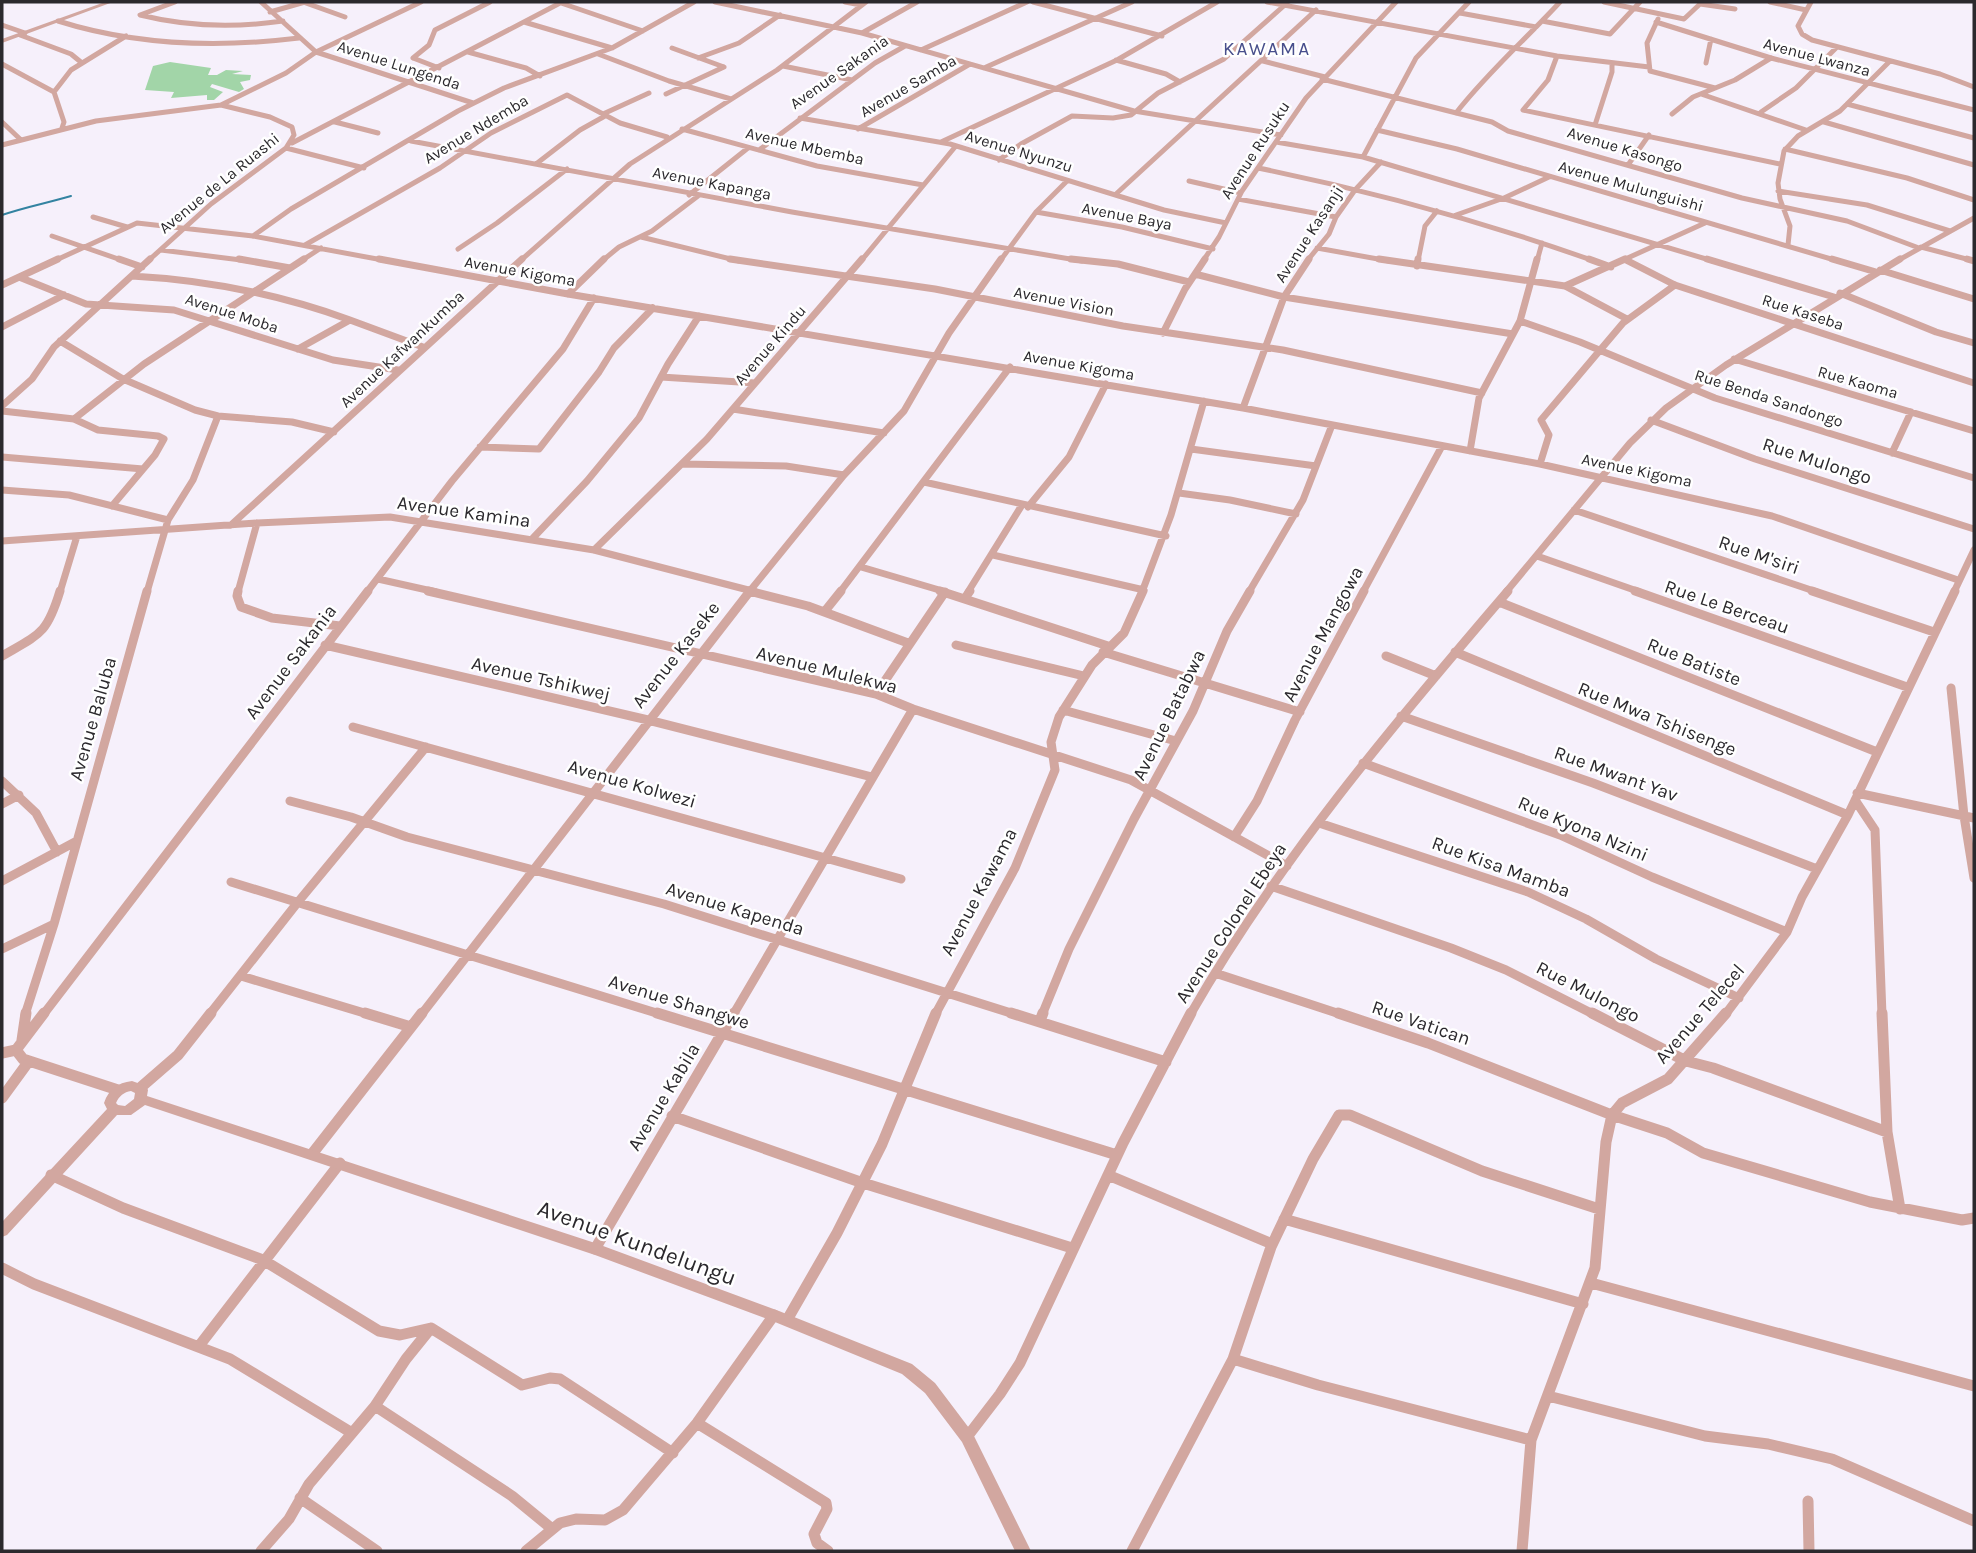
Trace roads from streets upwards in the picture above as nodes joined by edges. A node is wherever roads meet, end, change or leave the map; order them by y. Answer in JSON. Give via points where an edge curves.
{"nodes":[{"id":1,"x":105,"y":2,"type":"edge"},
{"id":2,"x":175,"y":2,"type":"edge"},
{"id":3,"x":261,"y":2,"type":"edge"},
{"id":4,"x":304,"y":2,"type":"edge"},
{"id":5,"x":421,"y":2,"type":"edge"},
{"id":6,"x":490,"y":2,"type":"edge"},
{"id":7,"x":561,"y":2,"type":"edge"},
{"id":8,"x":694,"y":2,"type":"edge"},
{"id":9,"x":715,"y":2,"type":"edge"},
{"id":10,"x":845,"y":2,"type":"edge"},
{"id":11,"x":917,"y":2,"type":"edge"},
{"id":12,"x":1027,"y":2,"type":"edge"},
{"id":13,"x":1034,"y":2,"type":"edge"},
{"id":14,"x":1132,"y":2,"type":"edge"},
{"id":15,"x":1217,"y":2,"type":"edge"},
{"id":16,"x":1267,"y":2,"type":"edge"},
{"id":17,"x":1335,"y":2,"type":"edge"},
{"id":18,"x":1396,"y":2,"type":"edge"},
{"id":19,"x":1469,"y":2,"type":"edge"},
{"id":20,"x":1560,"y":2,"type":"edge"},
{"id":21,"x":1604,"y":2,"type":"edge"},
{"id":22,"x":1640,"y":2,"type":"edge"},
{"id":23,"x":1770,"y":2,"type":"edge"},
{"id":24,"x":1811,"y":2,"type":"edge"},
{"id":25,"x":864,"y":3,"type":"edge"},
{"id":26,"x":1287,"y":3,"type":"edge"},
{"id":27,"x":1632,"y":8,"type":"junction"},
{"id":28,"x":1735,"y":9,"type":"dead end"},
{"id":29,"x":1315,"y":10,"type":"junction"},
{"id":30,"x":1806,"y":10,"type":"junction"},
{"id":31,"x":270,"y":12,"type":"junction"},
{"id":32,"x":1326,"y":12,"type":"junction"},
{"id":33,"x":1460,"y":13,"type":"junction"},
{"id":34,"x":780,"y":15,"type":"junction"},
{"id":35,"x":1661,"y":15,"type":"junction"},
{"id":36,"x":345,"y":17,"type":"dead end"},
{"id":37,"x":1096,"y":18,"type":"junction"},
{"id":38,"x":58,"y":21,"type":"junction"},
{"id":39,"x":1379,"y":21,"type":"junction"},
{"id":40,"x":283,"y":22,"type":"junction"},
{"id":41,"x":524,"y":22,"type":"junction"},
{"id":42,"x":1542,"y":22,"type":"junction"},
{"id":43,"x":1656,"y":22,"type":"junction"},
{"id":44,"x":2,"y":25,"type":"edge"},
{"id":45,"x":830,"y":26,"type":"junction"},
{"id":46,"x":1536,"y":27,"type":"junction"},
{"id":47,"x":643,"y":31,"type":"junction"},
{"id":48,"x":862,"y":33,"type":"junction"},
{"id":49,"x":1439,"y":33,"type":"junction"},
{"id":50,"x":22,"y":34,"type":"junction"},
{"id":51,"x":126,"y":36,"type":"junction"},
{"id":52,"x":1162,"y":36,"type":"junction"},
{"id":53,"x":299,"y":38,"type":"junction"},
{"id":54,"x":1711,"y":39,"type":"junction"},
{"id":55,"x":2,"y":41,"type":"edge"},
{"id":56,"x":905,"y":46,"type":"junction"},
{"id":57,"x":612,"y":48,"type":"junction"},
{"id":58,"x":672,"y":48,"type":"dead end"},
{"id":59,"x":1836,"y":48,"type":"junction"},
{"id":60,"x":1516,"y":49,"type":"junction"},
{"id":61,"x":921,"y":50,"type":"junction"},
{"id":62,"x":316,"y":52,"type":"junction"},
{"id":63,"x":468,"y":52,"type":"junction"},
{"id":64,"x":598,"y":54,"type":"junction"},
{"id":65,"x":1557,"y":56,"type":"junction"},
{"id":66,"x":698,"y":58,"type":"junction"},
{"id":67,"x":1772,"y":58,"type":"junction"},
{"id":68,"x":1116,"y":60,"type":"junction"},
{"id":69,"x":1263,"y":61,"type":"junction"},
{"id":70,"x":1890,"y":61,"type":"junction"},
{"id":71,"x":82,"y":63,"type":"junction"},
{"id":72,"x":1706,"y":63,"type":"dead end"},
{"id":73,"x":2,"y":64,"type":"edge"},
{"id":74,"x":970,"y":64,"type":"junction"},
{"id":75,"x":1612,"y":64,"type":"junction"},
{"id":76,"x":783,"y":66,"type":"junction"},
{"id":77,"x":1649,"y":67,"type":"junction"},
{"id":78,"x":439,"y":68,"type":"junction"},
{"id":79,"x":984,"y":68,"type":"junction"},
{"id":80,"x":1816,"y":70,"type":"junction"},
{"id":81,"x":540,"y":76,"type":"junction"},
{"id":82,"x":1324,"y":78,"type":"junction"},
{"id":83,"x":852,"y":80,"type":"junction"},
{"id":84,"x":1180,"y":82,"type":"junction"},
{"id":85,"x":411,"y":83,"type":"junction"},
{"id":86,"x":1868,"y":83,"type":"junction"},
{"id":87,"x":683,"y":86,"type":"junction"},
{"id":88,"x":1974,"y":87,"type":"edge"},
{"id":89,"x":1715,"y":88,"type":"junction"},
{"id":90,"x":1054,"y":89,"type":"junction"},
{"id":91,"x":54,"y":92,"type":"junction"},
{"id":92,"x":649,"y":93,"type":"dead end"},
{"id":93,"x":666,"y":94,"type":"dead end"},
{"id":94,"x":1701,"y":94,"type":"junction"},
{"id":95,"x":1394,"y":96,"type":"junction"},
{"id":96,"x":731,"y":99,"type":"junction"},
{"id":97,"x":473,"y":103,"type":"junction"},
{"id":98,"x":1847,"y":104,"type":"junction"},
{"id":99,"x":221,"y":105,"type":"junction"},
{"id":100,"x":1974,"y":110,"type":"edge"},
{"id":101,"x":1134,"y":111,"type":"junction"},
{"id":102,"x":1761,"y":112,"type":"junction"},
{"id":103,"x":1456,"y":113,"type":"junction"},
{"id":104,"x":1672,"y":114,"type":"dead end"},
{"id":105,"x":604,"y":115,"type":"junction"},
{"id":106,"x":800,"y":118,"type":"junction"},
{"id":107,"x":1193,"y":121,"type":"junction"},
{"id":108,"x":2,"y":122,"type":"edge"},
{"id":109,"x":335,"y":122,"type":"junction"},
{"id":110,"x":1824,"y":122,"type":"junction"},
{"id":111,"x":1595,"y":125,"type":"junction"},
{"id":112,"x":62,"y":128,"type":"junction"},
{"id":113,"x":682,"y":129,"type":"junction"},
{"id":114,"x":858,"y":129,"type":"junction"},
{"id":115,"x":1377,"y":130,"type":"junction"},
{"id":116,"x":1806,"y":130,"type":"junction"},
{"id":117,"x":378,"y":133,"type":"dead end"},
{"id":118,"x":1281,"y":135,"type":"junction"},
{"id":119,"x":1649,"y":135,"type":"junction"},
{"id":120,"x":667,"y":137,"type":"junction"},
{"id":121,"x":1974,"y":138,"type":"edge"},
{"id":122,"x":20,"y":139,"type":"junction"},
{"id":123,"x":411,"y":141,"type":"junction"},
{"id":124,"x":940,"y":142,"type":"junction"},
{"id":125,"x":1276,"y":142,"type":"junction"},
{"id":126,"x":292,"y":143,"type":"junction"},
{"id":127,"x":2,"y":145,"type":"edge"},
{"id":128,"x":955,"y":147,"type":"junction"},
{"id":129,"x":286,"y":148,"type":"junction"},
{"id":130,"x":748,"y":148,"type":"junction"},
{"id":131,"x":1785,"y":149,"type":"junction"},
{"id":132,"x":759,"y":150,"type":"junction"},
{"id":133,"x":462,"y":154,"type":"junction"},
{"id":134,"x":1363,"y":157,"type":"junction"},
{"id":135,"x":999,"y":160,"type":"junction"},
{"id":136,"x":1381,"y":162,"type":"junction"},
{"id":137,"x":1780,"y":163,"type":"junction"},
{"id":138,"x":536,"y":164,"type":"junction"},
{"id":139,"x":1628,"y":165,"type":"junction"},
{"id":140,"x":1974,"y":165,"type":"edge"},
{"id":141,"x":364,"y":168,"type":"junction"},
{"id":142,"x":1258,"y":168,"type":"junction"},
{"id":143,"x":567,"y":169,"type":"junction"},
{"id":144,"x":1549,"y":177,"type":"junction"},
{"id":145,"x":614,"y":178,"type":"junction"},
{"id":146,"x":1067,"y":180,"type":"junction"},
{"id":147,"x":1189,"y":181,"type":"dead end"},
{"id":148,"x":923,"y":185,"type":"junction"},
{"id":149,"x":1355,"y":190,"type":"junction"},
{"id":150,"x":1778,"y":191,"type":"junction"},
{"id":151,"x":1116,"y":194,"type":"junction"},
{"id":152,"x":689,"y":195,"type":"junction"},
{"id":153,"x":698,"y":196,"type":"junction"},
{"id":154,"x":1239,"y":196,"type":"junction"},
{"id":155,"x":1504,"y":198,"type":"junction"},
{"id":156,"x":1974,"y":200,"type":"edge"},
{"id":157,"x":1783,"y":208,"type":"junction"},
{"id":158,"x":1437,"y":211,"type":"junction"},
{"id":159,"x":1036,"y":212,"type":"junction"},
{"id":160,"x":1454,"y":216,"type":"junction"},
{"id":161,"x":93,"y":217,"type":"dead end"},
{"id":162,"x":1336,"y":217,"type":"junction"},
{"id":163,"x":1974,"y":218,"type":"edge"},
{"id":164,"x":1966,"y":222,"type":"junction"},
{"id":165,"x":1226,"y":223,"type":"junction"},
{"id":166,"x":1705,"y":223,"type":"junction"},
{"id":167,"x":1974,"y":225,"type":"edge"},
{"id":168,"x":127,"y":227,"type":"junction"},
{"id":169,"x":185,"y":227,"type":"junction"},
{"id":170,"x":885,"y":229,"type":"junction"},
{"id":171,"x":1950,"y":230,"type":"junction"},
{"id":172,"x":51,"y":236,"type":"dead end"},
{"id":173,"x":253,"y":236,"type":"junction"},
{"id":174,"x":641,"y":237,"type":"junction"},
{"id":175,"x":1542,"y":243,"type":"junction"},
{"id":176,"x":1660,"y":244,"type":"junction"},
{"id":177,"x":305,"y":245,"type":"junction"},
{"id":178,"x":1788,"y":245,"type":"junction"},
{"id":179,"x":81,"y":248,"type":"junction"},
{"id":180,"x":321,"y":248,"type":"junction"},
{"id":181,"x":458,"y":248,"type":"dead end"},
{"id":182,"x":1317,"y":248,"type":"junction"},
{"id":183,"x":1920,"y":248,"type":"junction"},
{"id":184,"x":1007,"y":249,"type":"junction"},
{"id":185,"x":1213,"y":249,"type":"junction"},
{"id":186,"x":161,"y":250,"type":"junction"},
{"id":187,"x":1626,"y":260,"type":"junction"},
{"id":188,"x":1974,"y":261,"type":"edge"},
{"id":189,"x":1417,"y":266,"type":"junction"},
{"id":190,"x":142,"y":267,"type":"junction"},
{"id":191,"x":1611,"y":267,"type":"junction"},
{"id":192,"x":290,"y":268,"type":"junction"},
{"id":193,"x":1878,"y":271,"type":"junction"},
{"id":194,"x":1195,"y":274,"type":"junction"},
{"id":195,"x":132,"y":276,"type":"junction"},
{"id":196,"x":19,"y":277,"type":"junction"},
{"id":197,"x":846,"y":277,"type":"junction"},
{"id":198,"x":1532,"y":280,"type":"junction"},
{"id":199,"x":496,"y":282,"type":"junction"},
{"id":200,"x":1189,"y":282,"type":"junction"},
{"id":201,"x":2,"y":285,"type":"edge"},
{"id":202,"x":1675,"y":285,"type":"junction"},
{"id":203,"x":1565,"y":286,"type":"junction"},
{"id":204,"x":253,"y":293,"type":"junction"},
{"id":205,"x":64,"y":295,"type":"junction"},
{"id":206,"x":568,"y":295,"type":"junction"},
{"id":207,"x":1837,"y":295,"type":"junction"},
{"id":208,"x":975,"y":297,"type":"junction"},
{"id":209,"x":1284,"y":297,"type":"junction"},
{"id":210,"x":594,"y":298,"type":"junction"},
{"id":211,"x":1974,"y":299,"type":"edge"},
{"id":212,"x":99,"y":304,"type":"junction"},
{"id":213,"x":653,"y":308,"type":"junction"},
{"id":214,"x":699,"y":316,"type":"junction"},
{"id":215,"x":1627,"y":319,"type":"junction"},
{"id":216,"x":211,"y":320,"type":"junction"},
{"id":217,"x":351,"y":320,"type":"junction"},
{"id":218,"x":1520,"y":321,"type":"junction"},
{"id":219,"x":1792,"y":324,"type":"junction"},
{"id":220,"x":2,"y":327,"type":"edge"},
{"id":221,"x":801,"y":333,"type":"junction"},
{"id":222,"x":1163,"y":333,"type":"junction"},
{"id":223,"x":1513,"y":334,"type":"junction"},
{"id":224,"x":60,"y":341,"type":"junction"},
{"id":225,"x":1974,"y":343,"type":"edge"},
{"id":226,"x":423,"y":347,"type":"junction"},
{"id":227,"x":1266,"y":347,"type":"junction"},
{"id":228,"x":298,"y":349,"type":"junction"},
{"id":229,"x":1600,"y":351,"type":"junction"},
{"id":230,"x":936,"y":354,"type":"junction"},
{"id":231,"x":1734,"y":359,"type":"junction"},
{"id":232,"x":1010,"y":367,"type":"junction"},
{"id":233,"x":398,"y":370,"type":"junction"},
{"id":234,"x":661,"y":377,"type":"junction"},
{"id":235,"x":123,"y":379,"type":"junction"},
{"id":236,"x":755,"y":383,"type":"junction"},
{"id":237,"x":1974,"y":383,"type":"edge"},
{"id":238,"x":1106,"y":384,"type":"junction"},
{"id":239,"x":1690,"y":387,"type":"junction"},
{"id":240,"x":1482,"y":393,"type":"junction"},
{"id":241,"x":1204,"y":401,"type":"junction"},
{"id":242,"x":2,"y":408,"type":"edge"},
{"id":243,"x":1243,"y":408,"type":"junction"},
{"id":244,"x":733,"y":409,"type":"junction"},
{"id":245,"x":1910,"y":412,"type":"junction"},
{"id":246,"x":218,"y":416,"type":"junction"},
{"id":247,"x":74,"y":419,"type":"junction"},
{"id":248,"x":1651,"y":420,"type":"junction"},
{"id":249,"x":1332,"y":425,"type":"junction"},
{"id":250,"x":1974,"y":431,"type":"edge"},
{"id":251,"x":334,"y":432,"type":"junction"},
{"id":252,"x":884,"y":433,"type":"junction"},
{"id":253,"x":1442,"y":446,"type":"junction"},
{"id":254,"x":480,"y":447,"type":"junction"},
{"id":255,"x":1191,"y":449,"type":"junction"},
{"id":256,"x":1469,"y":451,"type":"junction"},
{"id":257,"x":1892,"y":453,"type":"junction"},
{"id":258,"x":2,"y":457,"type":"edge"},
{"id":259,"x":682,"y":464,"type":"junction"},
{"id":260,"x":1541,"y":464,"type":"junction"},
{"id":261,"x":1316,"y":466,"type":"junction"},
{"id":262,"x":143,"y":470,"type":"junction"},
{"id":263,"x":844,"y":475,"type":"junction"},
{"id":264,"x":1602,"y":477,"type":"junction"},
{"id":265,"x":1974,"y":478,"type":"edge"},
{"id":266,"x":924,"y":482,"type":"junction"},
{"id":267,"x":2,"y":490,"type":"edge"},
{"id":268,"x":1179,"y":493,"type":"junction"},
{"id":269,"x":112,"y":506,"type":"junction"},
{"id":270,"x":1025,"y":506,"type":"junction"},
{"id":271,"x":1574,"y":510,"type":"junction"},
{"id":272,"x":1296,"y":514,"type":"junction"},
{"id":273,"x":423,"y":521,"type":"junction"},
{"id":274,"x":257,"y":523,"type":"junction"},
{"id":275,"x":168,"y":525,"type":"junction"},
{"id":276,"x":231,"y":525,"type":"junction"},
{"id":277,"x":1974,"y":529,"type":"edge"},
{"id":278,"x":77,"y":536,"type":"junction"},
{"id":279,"x":1166,"y":536,"type":"junction"},
{"id":280,"x":533,"y":538,"type":"junction"},
{"id":281,"x":2,"y":541,"type":"edge"},
{"id":282,"x":594,"y":550,"type":"junction"},
{"id":283,"x":1974,"y":550,"type":"edge"},
{"id":284,"x":993,"y":555,"type":"junction"},
{"id":285,"x":1536,"y":556,"type":"junction"},
{"id":286,"x":861,"y":567,"type":"junction"},
{"id":287,"x":377,"y":579,"type":"junction"},
{"id":288,"x":1958,"y":580,"type":"junction"},
{"id":289,"x":750,"y":590,"type":"junction"},
{"id":290,"x":1144,"y":590,"type":"junction"},
{"id":291,"x":945,"y":592,"type":"junction"},
{"id":292,"x":965,"y":598,"type":"junction"},
{"id":293,"x":1499,"y":602,"type":"junction"},
{"id":294,"x":825,"y":611,"type":"junction"},
{"id":295,"x":340,"y":626,"type":"junction"},
{"id":296,"x":1934,"y":632,"type":"junction"},
{"id":297,"x":908,"y":643,"type":"junction"},
{"id":298,"x":325,"y":645,"type":"junction"},
{"id":299,"x":956,"y":645,"type":"dead end"},
{"id":300,"x":1106,"y":649,"type":"junction"},
{"id":301,"x":1455,"y":652,"type":"junction"},
{"id":302,"x":699,"y":654,"type":"junction"},
{"id":303,"x":2,"y":656,"type":"edge"},
{"id":304,"x":1387,"y":656,"type":"dead end"},
{"id":305,"x":1084,"y":676,"type":"junction"},
{"id":306,"x":1436,"y":676,"type":"junction"},
{"id":307,"x":1205,"y":684,"type":"junction"},
{"id":308,"x":1907,"y":687,"type":"junction"},
{"id":309,"x":1951,"y":688,"type":"dead end"},
{"id":310,"x":876,"y":694,"type":"junction"},
{"id":311,"x":913,"y":709,"type":"junction"},
{"id":312,"x":1063,"y":710,"type":"junction"},
{"id":313,"x":1300,"y":712,"type":"junction"},
{"id":314,"x":1401,"y":716,"type":"junction"},
{"id":315,"x":648,"y":720,"type":"junction"},
{"id":316,"x":353,"y":727,"type":"dead end"},
{"id":317,"x":1176,"y":741,"type":"junction"},
{"id":318,"x":426,"y":747,"type":"junction"},
{"id":319,"x":1877,"y":752,"type":"junction"},
{"id":320,"x":1054,"y":754,"type":"junction"},
{"id":321,"x":1363,"y":763,"type":"junction"},
{"id":322,"x":872,"y":777,"type":"junction"},
{"id":323,"x":2,"y":780,"type":"edge"},
{"id":324,"x":1151,"y":789,"type":"junction"},
{"id":325,"x":591,"y":791,"type":"junction"},
{"id":326,"x":19,"y":795,"type":"junction"},
{"id":327,"x":1856,"y":797,"type":"junction"},
{"id":328,"x":290,"y":801,"type":"dead end"},
{"id":329,"x":2,"y":804,"type":"edge"},
{"id":330,"x":1847,"y":815,"type":"junction"},
{"id":331,"x":1969,"y":817,"type":"edge"},
{"id":332,"x":365,"y":822,"type":"junction"},
{"id":333,"x":1319,"y":823,"type":"junction"},
{"id":334,"x":1234,"y":837,"type":"junction"},
{"id":335,"x":75,"y":842,"type":"junction"},
{"id":336,"x":57,"y":852,"type":"junction"},
{"id":337,"x":825,"y":858,"type":"junction"},
{"id":338,"x":1287,"y":866,"type":"junction"},
{"id":339,"x":533,"y":869,"type":"junction"},
{"id":340,"x":1817,"y":869,"type":"junction"},
{"id":341,"x":1974,"y":878,"type":"edge"},
{"id":342,"x":901,"y":879,"type":"dead end"},
{"id":343,"x":2,"y":881,"type":"edge"},
{"id":344,"x":231,"y":882,"type":"dead end"},
{"id":345,"x":1271,"y":886,"type":"junction"},
{"id":346,"x":298,"y":902,"type":"junction"},
{"id":347,"x":54,"y":924,"type":"junction"},
{"id":348,"x":1787,"y":932,"type":"junction"},
{"id":349,"x":776,"y":940,"type":"junction"},
{"id":350,"x":2,"y":949,"type":"edge"},
{"id":351,"x":469,"y":954,"type":"junction"},
{"id":352,"x":1215,"y":973,"type":"junction"},
{"id":353,"x":241,"y":976,"type":"junction"},
{"id":354,"x":946,"y":993,"type":"junction"},
{"id":355,"x":1739,"y":998,"type":"junction"},
{"id":356,"x":1040,"y":1021,"type":"junction"},
{"id":357,"x":411,"y":1027,"type":"junction"},
{"id":358,"x":722,"y":1033,"type":"junction"},
{"id":359,"x":19,"y":1045,"type":"junction"},
{"id":360,"x":2,"y":1053,"type":"edge"},
{"id":361,"x":29,"y":1061,"type":"junction"},
{"id":362,"x":1686,"y":1061,"type":"junction"},
{"id":363,"x":1166,"y":1062,"type":"junction"},
{"id":364,"x":118,"y":1090,"type":"junction"},
{"id":365,"x":903,"y":1091,"type":"junction"},
{"id":366,"x":141,"y":1093,"type":"junction"},
{"id":367,"x":2,"y":1098,"type":"edge"},
{"id":368,"x":114,"y":1110,"type":"junction"},
{"id":369,"x":1612,"y":1115,"type":"junction"},
{"id":370,"x":672,"y":1116,"type":"junction"},
{"id":371,"x":1887,"y":1132,"type":"junction"},
{"id":372,"x":312,"y":1154,"type":"junction"},
{"id":373,"x":1117,"y":1155,"type":"junction"},
{"id":374,"x":340,"y":1163,"type":"junction"},
{"id":375,"x":51,"y":1175,"type":"junction"},
{"id":376,"x":1108,"y":1175,"type":"junction"},
{"id":377,"x":863,"y":1183,"type":"junction"},
{"id":378,"x":1599,"y":1209,"type":"junction"},
{"id":379,"x":1900,"y":1209,"type":"junction"},
{"id":380,"x":1974,"y":1218,"type":"edge"},
{"id":381,"x":1284,"y":1219,"type":"junction"},
{"id":382,"x":2,"y":1231,"type":"edge"},
{"id":383,"x":1272,"y":1244,"type":"junction"},
{"id":384,"x":1072,"y":1248,"type":"junction"},
{"id":385,"x":595,"y":1249,"type":"junction"},
{"id":386,"x":263,"y":1260,"type":"junction"},
{"id":387,"x":2,"y":1268,"type":"edge"},
{"id":388,"x":1591,"y":1283,"type":"junction"},
{"id":389,"x":1583,"y":1304,"type":"junction"},
{"id":390,"x":780,"y":1317,"type":"junction"},
{"id":391,"x":431,"y":1328,"type":"junction"},
{"id":392,"x":199,"y":1346,"type":"junction"},
{"id":393,"x":1233,"y":1359,"type":"junction"},
{"id":394,"x":1974,"y":1386,"type":"edge"},
{"id":395,"x":1548,"y":1396,"type":"junction"},
{"id":396,"x":375,"y":1406,"type":"junction"},
{"id":397,"x":697,"y":1423,"type":"junction"},
{"id":398,"x":352,"y":1433,"type":"junction"},
{"id":399,"x":967,"y":1437,"type":"junction"},
{"id":400,"x":1531,"y":1440,"type":"junction"},
{"id":401,"x":673,"y":1454,"type":"junction"},
{"id":402,"x":300,"y":1498,"type":"junction"},
{"id":403,"x":1808,"y":1501,"type":"dead end"},
{"id":404,"x":1974,"y":1521,"type":"edge"},
{"id":405,"x":551,"y":1528,"type":"junction"},
{"id":406,"x":261,"y":1551,"type":"edge"},
{"id":407,"x":377,"y":1551,"type":"edge"},
{"id":408,"x":526,"y":1551,"type":"edge"},
{"id":409,"x":828,"y":1551,"type":"edge"},
{"id":410,"x":1023,"y":1551,"type":"edge"},
{"id":411,"x":1132,"y":1551,"type":"edge"},
{"id":412,"x":1522,"y":1551,"type":"edge"},
{"id":413,"x":1810,"y":1551,"type":"edge"}],
"edges":[{"from":1,"to":38,"type":"street"},
{"from":2,"to":40,"type":"street","via":[[140,16],[221,26]]},
{"from":3,"to":31,"type":"street"},
{"from":4,"to":31,"type":"street"},
{"from":4,"to":36,"type":"street"},
{"from":5,"to":62,"type":"street"},
{"from":6,"to":78,"type":"street","via":[[435,30],[429,45],[412,58]]},
{"from":7,"to":41,"type":"street"},
{"from":7,"to":47,"type":"street"},
{"from":8,"to":47,"type":"street"},
{"from":9,"to":34,"type":"street"},
{"from":10,"to":25,"type":"street"},
{"from":11,"to":48,"type":"street"},
{"from":12,"to":61,"type":"street"},
{"from":13,"to":37,"type":"street"},
{"from":14,"to":37,"type":"street"},
{"from":15,"to":52,"type":"street"},
{"from":16,"to":26,"type":"street"},
{"from":17,"to":32,"type":"street"},
{"from":18,"to":39,"type":"street","name":"Avenue Rusuku"},
{"from":19,"to":33,"type":"street"},
{"from":20,"to":42,"type":"street"},
{"from":21,"to":27,"type":"street"},
{"from":22,"to":27,"type":"street"},
{"from":23,"to":30,"type":"street"},
{"from":24,"to":30,"type":"street"},
{"from":25,"to":45,"type":"street","name":"Avenue Kafwankumba"},
{"from":26,"to":29,"type":"street"},
{"from":26,"to":84,"type":"street","via":[[1224,59]]},
{"from":27,"to":35,"type":"street"},
{"from":27,"to":42,"type":"street","via":[[1611,34]]},
{"from":28,"to":35,"type":"street","via":[[1700,4],[1687,18]]},
{"from":29,"to":32,"type":"street"},
{"from":29,"to":69,"type":"street"},
{"from":30,"to":59,"type":"street","via":[[1798,23],[1802,34]]},
{"from":31,"to":40,"type":"street"},
{"from":32,"to":39,"type":"street"},
{"from":33,"to":46,"type":"street"},
{"from":33,"to":49,"type":"street"},
{"from":34,"to":45,"type":"street"},
{"from":34,"to":66,"type":"street","via":[[745,40]]},
{"from":35,"to":43,"type":"street"},
{"from":37,"to":52,"type":"street"},
{"from":37,"to":79,"type":"street"},
{"from":38,"to":50,"type":"street"},
{"from":38,"to":51,"type":"street"},
{"from":39,"to":49,"type":"street"},
{"from":39,"to":82,"type":"street","name":"Avenue Rusuku"},
{"from":40,"to":53,"type":"street"},
{"from":41,"to":57,"type":"street"},
{"from":41,"to":63,"type":"street"},
{"from":42,"to":46,"type":"street"},
{"from":43,"to":54,"type":"street","name":"Avenue Lwanza"},
{"from":43,"to":77,"type":"street","via":[[1647,42]]},
{"from":44,"to":50,"type":"street"},
{"from":45,"to":48,"type":"street"},
{"from":45,"to":76,"type":"street","name":"Avenue Kafwankumba"},
{"from":46,"to":60,"type":"street"},
{"from":47,"to":57,"type":"street"},
{"from":48,"to":56,"type":"street"},
{"from":49,"to":60,"type":"street"},
{"from":49,"to":95,"type":"street","via":[[1416,58]]},
{"from":50,"to":55,"type":"street"},
{"from":50,"to":71,"type":"street"},
{"from":51,"to":53,"type":"street","via":[[228,45]]},
{"from":51,"to":71,"type":"street"},
{"from":52,"to":68,"type":"street"},
{"from":53,"to":62,"type":"street"},
{"from":54,"to":67,"type":"street","name":"Avenue Lwanza"},
{"from":54,"to":72,"type":"street"},
{"from":56,"to":61,"type":"street"},
{"from":56,"to":83,"type":"street","name":"Avenue Sakania"},
{"from":57,"to":64,"type":"street"},
{"from":58,"to":66,"type":"street"},
{"from":59,"to":70,"type":"street"},
{"from":59,"to":80,"type":"street"},
{"from":60,"to":65,"type":"street"},
{"from":60,"to":103,"type":"street","via":[[1486,75]]},
{"from":61,"to":74,"type":"street"},
{"from":62,"to":85,"type":"street","name":"Avenue Lungenda"},
{"from":62,"to":99,"type":"street","via":[[286,73]]},
{"from":63,"to":78,"type":"street"},
{"from":63,"to":81,"type":"street"},
{"from":64,"to":81,"type":"street"},
{"from":64,"to":87,"type":"street"},
{"from":65,"to":75,"type":"street"},
{"from":65,"to":111,"type":"street","via":[[1548,80],[1523,110]]},
{"from":66,"to":87,"type":"street","via":[[724,67]]},
{"from":67,"to":80,"type":"street","name":"Avenue Lwanza"},
{"from":67,"to":89,"type":"street"},
{"from":68,"to":84,"type":"street"},
{"from":68,"to":90,"type":"street"},
{"from":69,"to":82,"type":"street","name":"Avenue Kasongo"},
{"from":69,"to":107,"type":"street"},
{"from":70,"to":86,"type":"street"},
{"from":70,"to":88,"type":"street"},
{"from":71,"to":91,"type":"street"},
{"from":73,"to":91,"type":"street"},
{"from":74,"to":79,"type":"street"},
{"from":74,"to":114,"type":"street","name":"Avenue Samba"},
{"from":75,"to":77,"type":"street"},
{"from":75,"to":111,"type":"street"},
{"from":76,"to":83,"type":"street"},
{"from":76,"to":96,"type":"street","name":"Avenue Kafwankumba"},
{"from":77,"to":89,"type":"street","via":[[1654,73]]},
{"from":78,"to":85,"type":"street"},
{"from":79,"to":90,"type":"street"},
{"from":80,"to":86,"type":"street","name":"Avenue Lwanza"},
{"from":80,"to":102,"type":"street"},
{"from":81,"to":97,"type":"street"},
{"from":82,"to":95,"type":"street","name":"Avenue Kasongo"},
{"from":82,"to":118,"type":"street","name":"Avenue Rusuku"},
{"from":83,"to":106,"type":"street","name":"Avenue Sakania"},
{"from":84,"to":101,"type":"street"},
{"from":85,"to":97,"type":"street","name":"Avenue Lungenda"},
{"from":85,"to":109,"type":"street"},
{"from":86,"to":98,"type":"street"},
{"from":86,"to":100,"type":"street","name":"Avenue Lwanza"},
{"from":87,"to":93,"type":"street"},
{"from":87,"to":96,"type":"street"},
{"from":89,"to":94,"type":"street"},
{"from":90,"to":101,"type":"street"},
{"from":90,"to":124,"type":"street"},
{"from":91,"to":112,"type":"street"},
{"from":92,"to":105,"type":"street"},
{"from":94,"to":102,"type":"street"},
{"from":94,"to":104,"type":"street"},
{"from":95,"to":103,"type":"street","name":"Avenue Kasongo"},
{"from":95,"to":115,"type":"street"},
{"from":96,"to":113,"type":"street","name":"Avenue Kafwankumba"},
{"from":97,"to":123,"type":"street"},
{"from":98,"to":110,"type":"street"},
{"from":98,"to":121,"type":"street"},
{"from":99,"to":112,"type":"street","name":"Avenue de La Ruashi"},
{"from":99,"to":126,"type":"street","name":"Avenue de La Ruashi","via":[[289,125],[294,132]]},
{"from":101,"to":107,"type":"street"},
{"from":101,"to":135,"type":"street","via":[[1123,118],[1072,116]]},
{"from":102,"to":116,"type":"street"},
{"from":103,"to":139,"type":"street","name":"Avenue Kasongo"},
{"from":105,"to":120,"type":"street","name":"Avenue Ndemba"},
{"from":105,"to":133,"type":"street","name":"Avenue Ndemba","via":[[567,95],[491,133]]},
{"from":105,"to":138,"type":"street"},
{"from":106,"to":114,"type":"street","name":"Avenue Nyunzu"},
{"from":106,"to":132,"type":"street","name":"Avenue Sakania"},
{"from":107,"to":118,"type":"street"},
{"from":107,"to":151,"type":"street"},
{"from":108,"to":122,"type":"street"},
{"from":109,"to":117,"type":"street"},
{"from":109,"to":126,"type":"street"},
{"from":110,"to":116,"type":"street"},
{"from":110,"to":140,"type":"street"},
{"from":111,"to":119,"type":"street"},
{"from":112,"to":122,"type":"street","name":"Avenue de La Ruashi"},
{"from":113,"to":120,"type":"street","name":"Avenue Kafwankumba"},
{"from":113,"to":130,"type":"street","name":"Avenue Mbemba"},
{"from":114,"to":124,"type":"street","name":"Avenue Nyunzu"},
{"from":115,"to":134,"type":"street"},
{"from":115,"to":144,"type":"street","name":"Avenue Mulunguishi"},
{"from":116,"to":131,"type":"street","via":[[1794,136]]},
{"from":118,"to":125,"type":"street","name":"Avenue Rusuku"},
{"from":119,"to":137,"type":"street"},
{"from":119,"to":139,"type":"street"},
{"from":120,"to":145,"type":"street","name":"Avenue Kafwankumba"},
{"from":122,"to":127,"type":"street","name":"Avenue de La Ruashi"},
{"from":123,"to":133,"type":"street","name":"Avenue Kapanga"},
{"from":123,"to":141,"type":"street"},
{"from":124,"to":128,"type":"street","name":"Avenue Nyunzu"},
{"from":125,"to":134,"type":"street"},
{"from":125,"to":142,"type":"street","name":"Avenue Rusuku"},
{"from":126,"to":129,"type":"street","name":"Avenue de La Ruashi"},
{"from":128,"to":135,"type":"street","name":"Avenue Nyunzu"},
{"from":128,"to":148,"type":"street","name":"Avenue Kindu"},
{"from":129,"to":141,"type":"street"},
{"from":129,"to":169,"type":"street","name":"Avenue de La Ruashi"},
{"from":130,"to":132,"type":"street","name":"Avenue Mbemba"},
{"from":130,"to":152,"type":"street"},
{"from":131,"to":137,"type":"street"},
{"from":131,"to":156,"type":"street","via":[[1907,178]]},
{"from":132,"to":148,"type":"street","name":"Avenue Mbemba","via":[[817,166]]},
{"from":133,"to":138,"type":"street","name":"Avenue Kapanga"},
{"from":133,"to":177,"type":"street","name":"Avenue Ndemba"},
{"from":134,"to":136,"type":"street"},
{"from":135,"to":146,"type":"street","name":"Avenue Nyunzu"},
{"from":136,"to":149,"type":"street","name":"Avenue Kasanji"},
{"from":136,"to":155,"type":"street"},
{"from":137,"to":150,"type":"street"},
{"from":138,"to":143,"type":"street","name":"Avenue Kapanga"},
{"from":139,"to":157,"type":"street","name":"Avenue Kasongo"},
{"from":141,"to":173,"type":"street"},
{"from":142,"to":149,"type":"street"},
{"from":142,"to":154,"type":"street","name":"Avenue Rusuku"},
{"from":143,"to":145,"type":"street","name":"Avenue Kapanga"},
{"from":143,"to":181,"type":"street"},
{"from":144,"to":155,"type":"street"},
{"from":144,"to":166,"type":"street","name":"Avenue Mulunguishi"},
{"from":145,"to":152,"type":"street","name":"Avenue Kapanga"},
{"from":145,"to":199,"type":"street","name":"Avenue Kafwankumba"},
{"from":146,"to":151,"type":"street","name":"Avenue Nyunzu"},
{"from":146,"to":159,"type":"street","name":"Avenue Kaseke"},
{"from":147,"to":154,"type":"street"},
{"from":148,"to":170,"type":"street","name":"Avenue Kindu"},
{"from":149,"to":158,"type":"street"},
{"from":149,"to":162,"type":"street","name":"Avenue Kasanji"},
{"from":150,"to":157,"type":"street"},
{"from":150,"to":171,"type":"street","via":[[1867,205]]},
{"from":151,"to":165,"type":"street","name":"Avenue Nyunzu"},
{"from":152,"to":153,"type":"street","name":"Avenue Kapanga"},
{"from":153,"to":170,"type":"street","name":"Avenue Kapanga"},
{"from":153,"to":174,"type":"street"},
{"from":154,"to":162,"type":"street"},
{"from":154,"to":165,"type":"street","name":"Avenue Rusuku"},
{"from":155,"to":160,"type":"street"},
{"from":155,"to":176,"type":"street"},
{"from":157,"to":178,"type":"street","via":[[1792,224]]},
{"from":157,"to":183,"type":"street","name":"Avenue Kasongo","via":[[1847,221]]},
{"from":158,"to":160,"type":"street"},
{"from":158,"to":189,"type":"street","via":[[1425,226]]},
{"from":159,"to":184,"type":"street","name":"Avenue Kaseke"},
{"from":159,"to":185,"type":"street","name":"Avenue Baya"},
{"from":160,"to":175,"type":"street"},
{"from":161,"to":168,"type":"street"},
{"from":162,"to":182,"type":"street","name":"Avenue Kasanji"},
{"from":163,"to":164,"type":"street","name":"Avenue Colonel Ebeya"},
{"from":164,"to":167,"type":"street"},
{"from":164,"to":171,"type":"street","name":"Avenue Colonel Ebeya"},
{"from":165,"to":185,"type":"street","name":"Avenue Rusuku"},
{"from":166,"to":176,"type":"street"},
{"from":166,"to":178,"type":"street","name":"Avenue Mulunguishi"},
{"from":168,"to":169,"type":"street","name":"Avenue Kigoma","via":[[141,222]]},
{"from":168,"to":179,"type":"street"},
{"from":169,"to":173,"type":"street","name":"Avenue Kigoma"},
{"from":169,"to":186,"type":"street","name":"Avenue de La Ruashi"},
{"from":170,"to":184,"type":"street","name":"Avenue Kapanga"},
{"from":170,"to":197,"type":"street","name":"Avenue Kindu"},
{"from":171,"to":183,"type":"street","name":"Avenue Colonel Ebeya"},
{"from":172,"to":179,"type":"street"},
{"from":173,"to":177,"type":"street","name":"Avenue Kigoma"},
{"from":174,"to":197,"type":"street","name":"Avenue Vision","via":[[754,264]]},
{"from":174,"to":206,"type":"street","via":[[610,255]]},
{"from":175,"to":191,"type":"street"},
{"from":175,"to":198,"type":"street"},
{"from":176,"to":187,"type":"street"},
{"from":176,"to":207,"type":"street"},
{"from":177,"to":180,"type":"street","name":"Avenue Kigoma"},
{"from":178,"to":193,"type":"street","name":"Avenue Mulunguishi"},
{"from":179,"to":190,"type":"street"},
{"from":179,"to":196,"type":"street"},
{"from":180,"to":192,"type":"street"},
{"from":180,"to":199,"type":"street","name":"Avenue Kigoma"},
{"from":182,"to":189,"type":"street"},
{"from":182,"to":209,"type":"street","name":"Avenue Kasanji"},
{"from":183,"to":188,"type":"street","name":"Avenue Kasongo"},
{"from":183,"to":193,"type":"street","name":"Avenue Colonel Ebeya"},
{"from":184,"to":200,"type":"street","name":"Avenue Kapanga","via":[[1118,264]]},
{"from":184,"to":208,"type":"street","name":"Avenue Kaseke"},
{"from":185,"to":194,"type":"street","name":"Avenue Rusuku"},
{"from":186,"to":190,"type":"street","name":"Avenue de La Ruashi"},
{"from":186,"to":192,"type":"street"},
{"from":187,"to":191,"type":"street"},
{"from":187,"to":202,"type":"street","name":"Rue Kaseba"},
{"from":189,"to":198,"type":"street"},
{"from":190,"to":195,"type":"street","name":"Avenue de La Ruashi"},
{"from":191,"to":203,"type":"street"},
{"from":192,"to":204,"type":"street"},
{"from":193,"to":207,"type":"street","name":"Avenue Colonel Ebeya"},
{"from":193,"to":211,"type":"street","name":"Avenue Mulunguishi"},
{"from":194,"to":200,"type":"street","name":"Avenue Rusuku"},
{"from":194,"to":209,"type":"street"},
{"from":195,"to":204,"type":"street","via":[[193,280]]},
{"from":195,"to":212,"type":"street","name":"Avenue de La Ruashi"},
{"from":196,"to":201,"type":"street"},
{"from":196,"to":205,"type":"street","name":"Avenue Moba"},
{"from":197,"to":208,"type":"street","name":"Avenue Vision"},
{"from":197,"to":221,"type":"street","name":"Avenue Kindu"},
{"from":198,"to":203,"type":"street"},
{"from":198,"to":218,"type":"street"},
{"from":199,"to":206,"type":"street","name":"Avenue Kigoma"},
{"from":199,"to":226,"type":"street","name":"Avenue Kafwankumba"},
{"from":200,"to":222,"type":"street","name":"Avenue Rusuku"},
{"from":202,"to":215,"type":"street"},
{"from":202,"to":219,"type":"street","name":"Rue Kaseba"},
{"from":203,"to":215,"type":"street"},
{"from":204,"to":216,"type":"street"},
{"from":204,"to":217,"type":"street","via":[[295,300]]},
{"from":205,"to":212,"type":"street","name":"Avenue Moba"},
{"from":205,"to":220,"type":"street"},
{"from":206,"to":210,"type":"street","name":"Avenue Kigoma"},
{"from":207,"to":219,"type":"street","name":"Avenue Colonel Ebeya"},
{"from":207,"to":225,"type":"street"},
{"from":208,"to":222,"type":"street","name":"Avenue Vision"},
{"from":208,"to":230,"type":"street","name":"Avenue Kaseke"},
{"from":209,"to":223,"type":"street"},
{"from":209,"to":227,"type":"street","name":"Avenue Kasanji"},
{"from":210,"to":213,"type":"street","name":"Avenue Kigoma"},
{"from":210,"to":254,"type":"street","name":"Avenue Sakania","via":[[563,349]]},
{"from":212,"to":216,"type":"street","name":"Avenue Moba","via":[[174,310]]},
{"from":212,"to":224,"type":"street","name":"Avenue de La Ruashi"},
{"from":213,"to":214,"type":"street","name":"Avenue Kigoma"},
{"from":213,"to":254,"type":"street","via":[[614,348],[539,449]]},
{"from":214,"to":221,"type":"street","name":"Avenue Kigoma"},
{"from":214,"to":234,"type":"street"},
{"from":215,"to":229,"type":"street"},
{"from":216,"to":228,"type":"street","name":"Avenue Moba"},
{"from":216,"to":235,"type":"street"},
{"from":217,"to":226,"type":"street"},
{"from":217,"to":228,"type":"street"},
{"from":218,"to":223,"type":"street"},
{"from":218,"to":229,"type":"street","name":"Rue Benda Sandongo"},
{"from":219,"to":231,"type":"street","name":"Avenue Colonel Ebeya"},
{"from":219,"to":237,"type":"street","name":"Rue Kaseba"},
{"from":221,"to":230,"type":"street","name":"Avenue Kigoma"},
{"from":221,"to":236,"type":"street","name":"Avenue Kindu"},
{"from":222,"to":227,"type":"street","name":"Avenue Vision"},
{"from":223,"to":240,"type":"street"},
{"from":224,"to":235,"type":"street"},
{"from":224,"to":242,"type":"street","name":"Avenue de La Ruashi","via":[[34,377]]},
{"from":226,"to":233,"type":"street","name":"Avenue Kafwankumba"},
{"from":227,"to":240,"type":"street","name":"Avenue Vision"},
{"from":227,"to":243,"type":"street","name":"Avenue Kasanji"},
{"from":228,"to":233,"type":"street","name":"Avenue Moba","via":[[333,360]]},
{"from":229,"to":239,"type":"street","name":"Rue Benda Sandongo"},
{"from":229,"to":260,"type":"street","via":[[1541,420],[1549,437]]},
{"from":230,"to":232,"type":"street","name":"Avenue Kigoma"},
{"from":230,"to":252,"type":"street","name":"Avenue Kaseke","via":[[909,404]]},
{"from":231,"to":239,"type":"street","name":"Avenue Colonel Ebeya"},
{"from":231,"to":245,"type":"street","name":"Rue Kaoma"},
{"from":232,"to":238,"type":"street","name":"Avenue Kigoma"},
{"from":232,"to":266,"type":"street"},
{"from":233,"to":251,"type":"street","name":"Avenue Kafwankumba"},
{"from":234,"to":236,"type":"street"},
{"from":234,"to":280,"type":"street","via":[[639,418]]},
{"from":235,"to":246,"type":"street"},
{"from":235,"to":247,"type":"street"},
{"from":236,"to":244,"type":"street","name":"Avenue Kindu"},
{"from":238,"to":241,"type":"street","name":"Avenue Kigoma"},
{"from":238,"to":270,"type":"street","via":[[1078,443]]},
{"from":239,"to":248,"type":"street","name":"Avenue Colonel Ebeya"},
{"from":239,"to":257,"type":"street","name":"Rue Benda Sandongo"},
{"from":240,"to":256,"type":"street"},
{"from":241,"to":243,"type":"street","name":"Avenue Kigoma"},
{"from":241,"to":255,"type":"street","name":"Avenue Kawama"},
{"from":242,"to":247,"type":"street"},
{"from":243,"to":249,"type":"street","name":"Avenue Kigoma"},
{"from":244,"to":252,"type":"street"},
{"from":244,"to":259,"type":"street","name":"Avenue Kindu"},
{"from":245,"to":250,"type":"street","name":"Rue Kaoma"},
{"from":245,"to":257,"type":"street"},
{"from":246,"to":251,"type":"street","via":[[280,420]]},
{"from":246,"to":275,"type":"street","name":"Avenue Baluba","via":[[207,450]]},
{"from":247,"to":262,"type":"street","via":[[98,429],[164,439]]},
{"from":248,"to":264,"type":"street","name":"Avenue Colonel Ebeya"},
{"from":248,"to":277,"type":"street","name":"Rue Mulongo","via":[[1755,459]]},
{"from":249,"to":253,"type":"street","name":"Avenue Kigoma"},
{"from":249,"to":261,"type":"street","name":"Avenue Batabwa"},
{"from":251,"to":276,"type":"street","name":"Avenue Kafwankumba"},
{"from":252,"to":263,"type":"street","name":"Avenue Kaseke"},
{"from":253,"to":256,"type":"street","name":"Avenue Kigoma"},
{"from":253,"to":313,"type":"street","name":"Avenue Mangowa"},
{"from":254,"to":273,"type":"street","name":"Avenue Sakania"},
{"from":255,"to":261,"type":"street"},
{"from":255,"to":268,"type":"street","name":"Avenue Kawama"},
{"from":256,"to":260,"type":"street","name":"Avenue Kigoma"},
{"from":257,"to":265,"type":"street","name":"Rue Benda Sandongo"},
{"from":258,"to":262,"type":"street"},
{"from":259,"to":263,"type":"street","via":[[786,466]]},
{"from":259,"to":282,"type":"street","name":"Avenue Kindu"},
{"from":260,"to":264,"type":"street","name":"Avenue Kigoma"},
{"from":261,"to":272,"type":"street","name":"Avenue Batabwa"},
{"from":262,"to":269,"type":"street"},
{"from":263,"to":289,"type":"street","name":"Avenue Kaseke"},
{"from":264,"to":271,"type":"street","name":"Avenue Colonel Ebeya"},
{"from":264,"to":288,"type":"street","name":"Avenue Kigoma","via":[[1772,516]]},
{"from":266,"to":270,"type":"street"},
{"from":266,"to":286,"type":"street"},
{"from":267,"to":269,"type":"street","via":[[69,495]]},
{"from":268,"to":272,"type":"street"},
{"from":268,"to":279,"type":"street","name":"Avenue Kawama"},
{"from":269,"to":275,"type":"street"},
{"from":270,"to":279,"type":"street"},
{"from":270,"to":284,"type":"street"},
{"from":271,"to":285,"type":"street","name":"Avenue Colonel Ebeya"},
{"from":271,"to":296,"type":"street","name":"Rue M'siri"},
{"from":272,"to":307,"type":"street","name":"Avenue Batabwa","via":[[1227,631]]},
{"from":273,"to":274,"type":"street","name":"Avenue Kamina","via":[[377,516]]},
{"from":273,"to":280,"type":"street","name":"Avenue Kamina"},
{"from":273,"to":287,"type":"street","name":"Avenue Sakania"},
{"from":274,"to":276,"type":"street","name":"Avenue Kamina"},
{"from":274,"to":295,"type":"street","via":[[237,596],[241,607],[272,618]]},
{"from":275,"to":276,"type":"street","name":"Avenue Kamina"},
{"from":275,"to":278,"type":"street","name":"Avenue Kamina"},
{"from":275,"to":335,"type":"street","name":"Avenue Baluba"},
{"from":278,"to":281,"type":"street","name":"Avenue Kamina"},
{"from":278,"to":303,"type":"street","via":[[51,621],[35,637]]},
{"from":279,"to":290,"type":"street","name":"Avenue Kawama"},
{"from":280,"to":282,"type":"street","name":"Avenue Kamina"},
{"from":282,"to":289,"type":"street","name":"Avenue Kamina"},
{"from":283,"to":288,"type":"street","name":"Avenue Telecel"},
{"from":284,"to":290,"type":"street"},
{"from":284,"to":292,"type":"street"},
{"from":285,"to":293,"type":"street","name":"Avenue Colonel Ebeya"},
{"from":285,"to":308,"type":"street","name":"Rue Le Berceau"},
{"from":286,"to":291,"type":"street"},
{"from":286,"to":294,"type":"street"},
{"from":287,"to":295,"type":"street","name":"Avenue Sakania"},
{"from":287,"to":302,"type":"street","name":"Avenue Mulekwa"},
{"from":288,"to":296,"type":"street","name":"Avenue Telecel"},
{"from":289,"to":294,"type":"street","name":"Avenue Kamina"},
{"from":289,"to":302,"type":"street","name":"Avenue Kaseke"},
{"from":290,"to":300,"type":"street","name":"Avenue Kawama","via":[[1123,634]]},
{"from":291,"to":292,"type":"street"},
{"from":291,"to":297,"type":"street"},
{"from":292,"to":300,"type":"street"},
{"from":293,"to":301,"type":"street","name":"Avenue Colonel Ebeya"},
{"from":293,"to":319,"type":"street","name":"Rue Batiste"},
{"from":294,"to":297,"type":"street","name":"Avenue Kamina"},
{"from":295,"to":298,"type":"street","name":"Avenue Sakania"},
{"from":296,"to":308,"type":"street","name":"Avenue Telecel"},
{"from":297,"to":310,"type":"street"},
{"from":298,"to":315,"type":"street","name":"Avenue Tshikwej"},
{"from":298,"to":359,"type":"street","name":"Avenue Sakania"},
{"from":299,"to":305,"type":"street"},
{"from":300,"to":305,"type":"street","name":"Avenue Kawama"},
{"from":300,"to":307,"type":"street"},
{"from":301,"to":306,"type":"street","name":"Avenue Colonel Ebeya"},
{"from":301,"to":330,"type":"street","name":"Rue Mwa Tshisenge"},
{"from":302,"to":310,"type":"street","name":"Avenue Mulekwa"},
{"from":302,"to":315,"type":"street","name":"Avenue Kaseke"},
{"from":304,"to":306,"type":"street"},
{"from":305,"to":312,"type":"street","name":"Avenue Kawama"},
{"from":306,"to":314,"type":"street","name":"Avenue Colonel Ebeya"},
{"from":307,"to":313,"type":"street"},
{"from":307,"to":317,"type":"street","name":"Avenue Batabwa"},
{"from":308,"to":319,"type":"street","name":"Avenue Telecel"},
{"from":309,"to":331,"type":"street"},
{"from":310,"to":311,"type":"street","name":"Avenue Mulekwa"},
{"from":311,"to":320,"type":"street","name":"Avenue Mulekwa"},
{"from":311,"to":322,"type":"street","name":"Avenue Kabila"},
{"from":312,"to":317,"type":"street"},
{"from":312,"to":320,"type":"street","name":"Avenue Kawama","via":[[1051,737]]},
{"from":313,"to":334,"type":"street","name":"Avenue Mangowa","via":[[1257,801]]},
{"from":314,"to":321,"type":"street","name":"Avenue Colonel Ebeya"},
{"from":314,"to":340,"type":"street","name":"Rue Mwant Yav"},
{"from":315,"to":322,"type":"street","name":"Avenue Tshikwej"},
{"from":315,"to":325,"type":"street","name":"Avenue Kaseke"},
{"from":316,"to":318,"type":"street","name":"Avenue Kolwezi"},
{"from":317,"to":324,"type":"street","name":"Avenue Batabwa"},
{"from":318,"to":325,"type":"street","name":"Avenue Kolwezi"},
{"from":318,"to":332,"type":"street"},
{"from":319,"to":327,"type":"street","name":"Avenue Telecel"},
{"from":320,"to":324,"type":"street","name":"Avenue Mulekwa"},
{"from":320,"to":354,"type":"street","name":"Avenue Kawama","via":[[1055,769],[1024,848]]},
{"from":321,"to":333,"type":"street","name":"Avenue Colonel Ebeya"},
{"from":321,"to":348,"type":"street","name":"Rue Kyona Nzini","via":[[1560,835]]},
{"from":322,"to":337,"type":"street","name":"Avenue Kabila"},
{"from":323,"to":326,"type":"street"},
{"from":324,"to":334,"type":"street","name":"Avenue Mulekwa"},
{"from":324,"to":356,"type":"street","name":"Avenue Batabwa","via":[[1069,949]]},
{"from":325,"to":337,"type":"street","name":"Avenue Kolwezi"},
{"from":325,"to":339,"type":"street","name":"Avenue Kaseke"},
{"from":326,"to":329,"type":"street"},
{"from":326,"to":336,"type":"street","via":[[36,813]]},
{"from":327,"to":330,"type":"street","name":"Avenue Telecel"},
{"from":327,"to":331,"type":"street"},
{"from":327,"to":371,"type":"street","via":[[1875,830]]},
{"from":328,"to":332,"type":"street","name":"Avenue Kapenda"},
{"from":330,"to":340,"type":"street","name":"Avenue Telecel"},
{"from":331,"to":341,"type":"street"},
{"from":332,"to":339,"type":"street","name":"Avenue Kapenda"},
{"from":332,"to":346,"type":"street"},
{"from":333,"to":338,"type":"street","name":"Avenue Colonel Ebeya"},
{"from":333,"to":355,"type":"street","name":"Rue Kisa Mamba","via":[[1535,895]]},
{"from":334,"to":338,"type":"street","name":"Avenue Mulekwa"},
{"from":335,"to":336,"type":"street"},
{"from":335,"to":347,"type":"street","name":"Avenue Baluba"},
{"from":336,"to":343,"type":"street"},
{"from":337,"to":342,"type":"street","name":"Avenue Kolwezi"},
{"from":337,"to":349,"type":"street","name":"Avenue Kabila"},
{"from":338,"to":345,"type":"street","name":"Avenue Colonel Ebeya"},
{"from":339,"to":349,"type":"street","name":"Avenue Kapenda"},
{"from":339,"to":351,"type":"street","name":"Avenue Kaseke"},
{"from":340,"to":348,"type":"street","name":"Avenue Telecel"},
{"from":344,"to":346,"type":"street","name":"Avenue Shangwe"},
{"from":345,"to":352,"type":"street","name":"Avenue Colonel Ebeya"},
{"from":345,"to":362,"type":"street","name":"Rue Mulongo","via":[[1506,970]]},
{"from":346,"to":351,"type":"street","name":"Avenue Shangwe"},
{"from":346,"to":353,"type":"street"},
{"from":347,"to":350,"type":"street"},
{"from":347,"to":359,"type":"street","name":"Avenue Baluba"},
{"from":348,"to":355,"type":"street","name":"Avenue Telecel"},
{"from":349,"to":354,"type":"street","name":"Avenue Kapenda"},
{"from":349,"to":358,"type":"street","name":"Avenue Kabila"},
{"from":351,"to":357,"type":"street","name":"Avenue Kaseke"},
{"from":351,"to":358,"type":"street","name":"Avenue Shangwe"},
{"from":352,"to":363,"type":"street","name":"Avenue Colonel Ebeya"},
{"from":352,"to":369,"type":"street","name":"Rue Vatican","via":[[1428,1043]]},
{"from":353,"to":357,"type":"street"},
{"from":353,"to":366,"type":"street"},
{"from":354,"to":356,"type":"street","name":"Avenue Kapenda"},
{"from":354,"to":365,"type":"street","name":"Avenue Kawama"},
{"from":355,"to":362,"type":"street","name":"Avenue Telecel"},
{"from":356,"to":363,"type":"street","name":"Avenue Kapenda"},
{"from":357,"to":372,"type":"street","name":"Avenue Kaseke"},
{"from":358,"to":365,"type":"street","name":"Avenue Shangwe"},
{"from":358,"to":370,"type":"street","name":"Avenue Kabila"},
{"from":359,"to":360,"type":"street"},
{"from":359,"to":361,"type":"street","via":[[19,1056]]},
{"from":361,"to":364,"type":"street"},
{"from":361,"to":367,"type":"street"},
{"from":362,"to":369,"type":"street","name":"Avenue Telecel","via":[[1668,1079],[1622,1103]]},
{"from":362,"to":371,"type":"street","name":"Rue Mulongo"},
{"from":363,"to":373,"type":"street","name":"Avenue Colonel Ebeya"},
{"from":364,"to":366,"type":"street","via":[[132,1086]]},
{"from":364,"to":368,"type":"street","via":[[110,1103]]},
{"from":365,"to":373,"type":"street","name":"Avenue Shangwe"},
{"from":365,"to":377,"type":"street","name":"Avenue Kawama"},
{"from":366,"to":368,"type":"street","via":[[132,1109]]},
{"from":366,"to":372,"type":"street","name":"Avenue Kundelungu"},
{"from":368,"to":375,"type":"street"},
{"from":369,"to":378,"type":"street"},
{"from":369,"to":379,"type":"street","name":"Rue Vatican","via":[[1674,1136],[1703,1153]]},
{"from":370,"to":377,"type":"street"},
{"from":370,"to":385,"type":"street","name":"Avenue Kabila"},
{"from":371,"to":379,"type":"street"},
{"from":372,"to":374,"type":"street","name":"Avenue Kundelungu"},
{"from":373,"to":376,"type":"street","name":"Avenue Colonel Ebeya"},
{"from":374,"to":385,"type":"street","name":"Avenue Kundelungu"},
{"from":374,"to":386,"type":"street"},
{"from":375,"to":382,"type":"street"},
{"from":375,"to":386,"type":"street","via":[[123,1208]]},
{"from":376,"to":383,"type":"street"},
{"from":376,"to":384,"type":"street","name":"Avenue Colonel Ebeya"},
{"from":377,"to":384,"type":"street"},
{"from":377,"to":390,"type":"street","name":"Avenue Kawama"},
{"from":378,"to":381,"type":"street","via":[[1482,1171],[1346,1114],[1339,1115],[1326,1134]]},
{"from":378,"to":388,"type":"street"},
{"from":379,"to":380,"type":"street","name":"Rue Vatican"},
{"from":381,"to":383,"type":"street"},
{"from":381,"to":389,"type":"street"},
{"from":383,"to":393,"type":"street"},
{"from":384,"to":399,"type":"street","name":"Avenue Colonel Ebeya","via":[[1018,1366]]},
{"from":385,"to":390,"type":"street","name":"Avenue Kundelungu"},
{"from":386,"to":391,"type":"street","via":[[379,1331],[400,1335]]},
{"from":386,"to":392,"type":"street"},
{"from":387,"to":392,"type":"street"},
{"from":388,"to":389,"type":"street"},
{"from":388,"to":394,"type":"street"},
{"from":389,"to":395,"type":"street"},
{"from":390,"to":397,"type":"street","name":"Avenue Kawama"},
{"from":390,"to":399,"type":"street","name":"Avenue Kundelungu","via":[[907,1369],[930,1388]]},
{"from":391,"to":396,"type":"street"},
{"from":391,"to":401,"type":"street","via":[[522,1385],[560,1379]]},
{"from":392,"to":398,"type":"street"},
{"from":393,"to":400,"type":"street"},
{"from":393,"to":411,"type":"street"},
{"from":395,"to":400,"type":"street"},
{"from":395,"to":404,"type":"street","via":[[1705,1436],[1832,1459]]},
{"from":396,"to":398,"type":"street"},
{"from":396,"to":405,"type":"street","via":[[512,1496]]},
{"from":397,"to":401,"type":"street","name":"Avenue Kawama"},
{"from":397,"to":409,"type":"street","via":[[826,1503],[814,1534]]},
{"from":398,"to":402,"type":"street"},
{"from":399,"to":410,"type":"street","name":"Avenue Kundelungu"},
{"from":400,"to":412,"type":"street"},
{"from":401,"to":405,"type":"street","name":"Avenue Kawama","via":[[617,1516],[567,1521]]},
{"from":402,"to":406,"type":"street","via":[[289,1520]]},
{"from":402,"to":407,"type":"street"},
{"from":403,"to":413,"type":"street"},
{"from":405,"to":408,"type":"street"}]}
